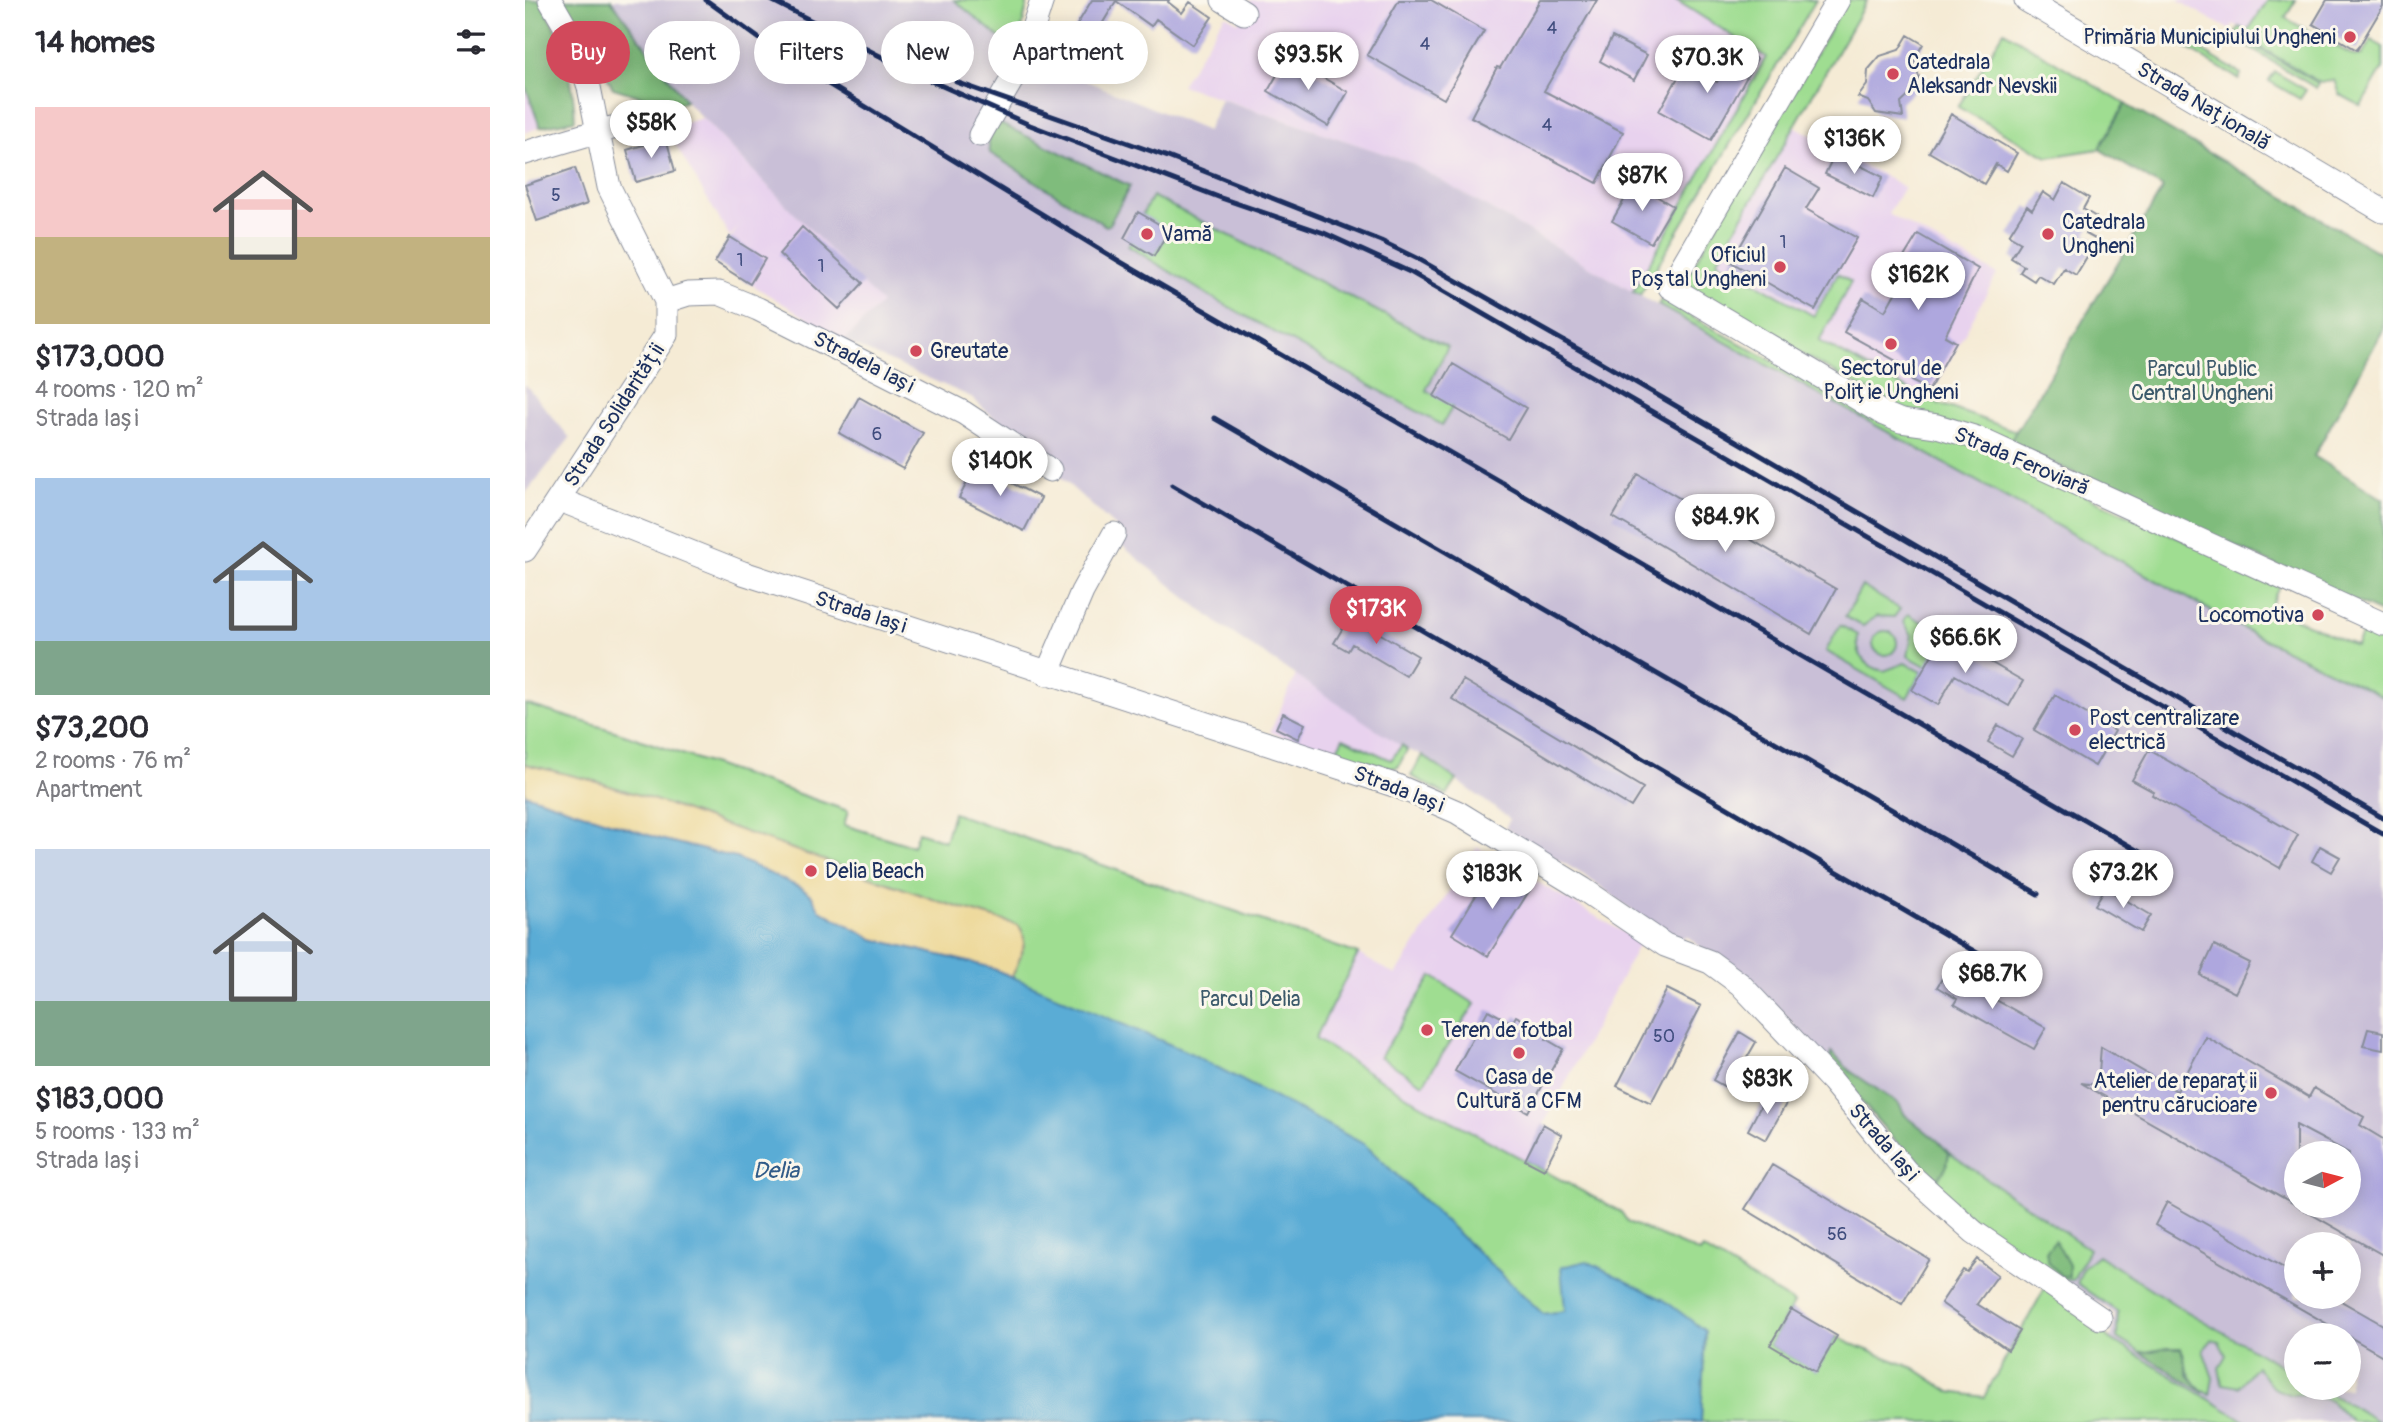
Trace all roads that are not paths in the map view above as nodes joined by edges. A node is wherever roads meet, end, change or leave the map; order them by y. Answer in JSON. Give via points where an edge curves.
{"nodes":[{"id":1,"x":549,"y":0,"type":"edge"},
{"id":2,"x":1042,"y":0,"type":"edge"},
{"id":3,"x":1223,"y":0,"type":"edge"},
{"id":4,"x":1837,"y":0,"type":"edge"},
{"id":5,"x":2026,"y":0,"type":"edge"},
{"id":6,"x":1244,"y":13,"type":"dead end"},
{"id":7,"x":660,"y":117,"type":"dead end"},
{"id":8,"x":599,"y":131,"type":"junction"},
{"id":9,"x":980,"y":135,"type":"dead end"},
{"id":10,"x":525,"y":153,"type":"edge"},
{"id":11,"x":2383,"y":211,"type":"edge"},
{"id":12,"x":666,"y":301,"type":"junction"},
{"id":13,"x":1049,"y":470,"type":"dead end"},
{"id":14,"x":560,"y":500,"type":"junction"},
{"id":15,"x":1114,"y":534,"type":"dead end"},
{"id":16,"x":525,"y":550,"type":"edge"},
{"id":17,"x":2383,"y":624,"type":"edge"},
{"id":18,"x":1047,"y":674,"type":"junction"},
{"id":19,"x":2099,"y":1318,"type":"dead end"}],
"edges":[{"from":1,"to":8,"type":"street","name":"Strada Solidarității","via":[[575,43]]},
{"from":2,"to":9,"type":"street","via":[[1022,62]]},
{"from":3,"to":6,"type":"street"},
{"from":4,"to":17,"type":"street","name":"Strada Feroviară","via":[[1669,287],[1884,414],[1977,439]]},
{"from":5,"to":11,"type":"street","name":"Strada Națională"},
{"from":7,"to":8,"type":"street"},
{"from":8,"to":10,"type":"street"},
{"from":8,"to":12,"type":"street","name":"Strada Solidarității","via":[[609,187]]},
{"from":12,"to":13,"type":"street","name":"Stradela Iași","via":[[688,294],[719,293],[758,309],[964,413]]},
{"from":12,"to":14,"type":"street","name":"Strada Solidarității","via":[[666,335]]},
{"from":14,"to":16,"type":"street","name":"Strada Solidarității"},
{"from":14,"to":18,"type":"street","name":"Strada Iași","via":[[743,573]]},
{"from":15,"to":18,"type":"street","via":[[1082,592]]},
{"from":18,"to":19,"type":"street","name":"Strada Iași","via":[[1428,797],[1496,834],[1665,945],[1710,962],[1769,1011],[1906,1171],[1974,1232]]}]}
